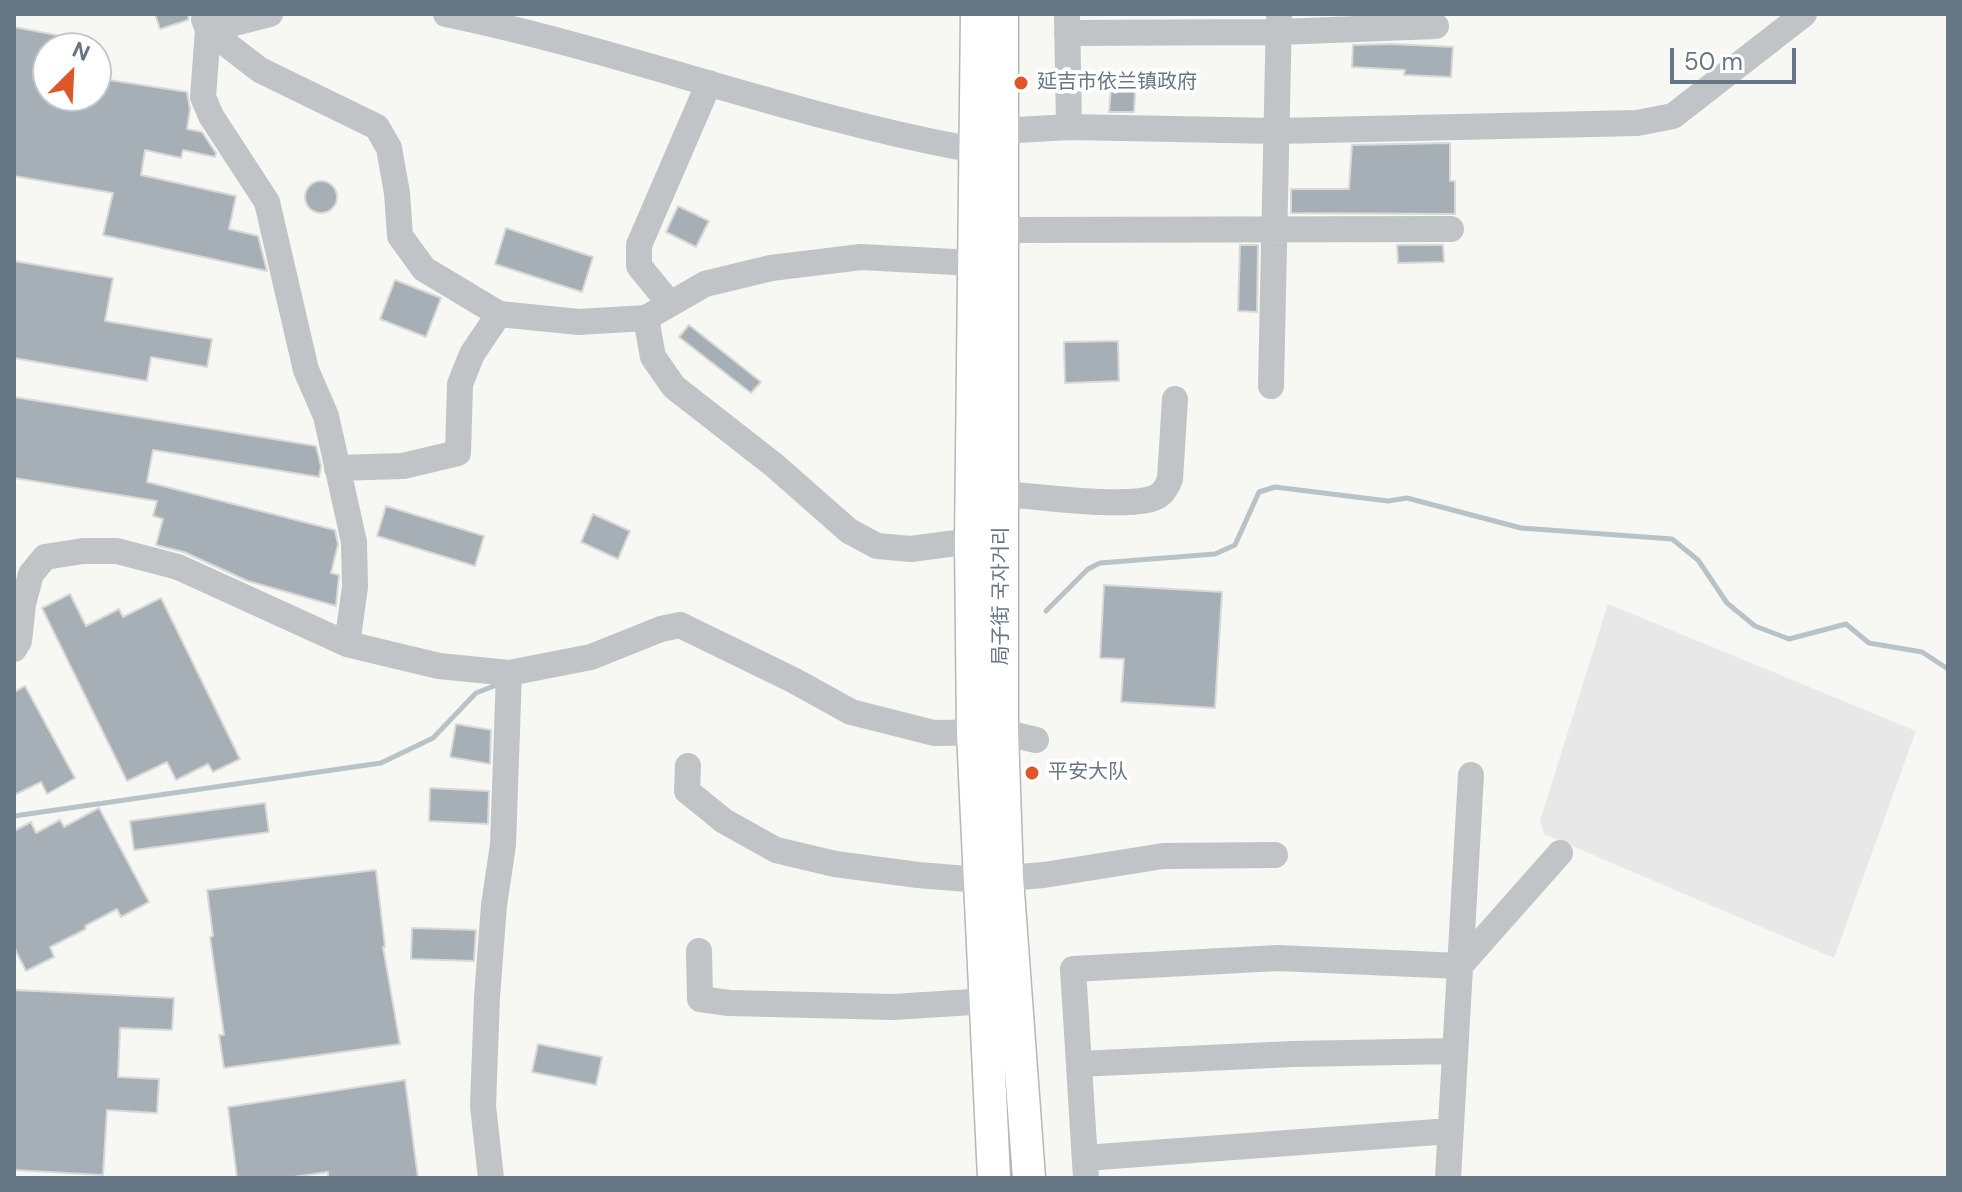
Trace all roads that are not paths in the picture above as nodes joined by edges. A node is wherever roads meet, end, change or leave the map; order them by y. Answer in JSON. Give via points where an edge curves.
{"nodes":[{"id":1,"x":270,"y":14,"type":"edge"},
{"id":2,"x":446,"y":14,"type":"edge"},
{"id":3,"x":977,"y":14,"type":"edge"},
{"id":4,"x":1002,"y":14,"type":"edge"},
{"id":5,"x":1804,"y":14,"type":"edge"},
{"id":6,"x":205,"y":22,"type":"edge"},
{"id":7,"x":1279,"y":23,"type":"edge"},
{"id":8,"x":1067,"y":24,"type":"edge"},
{"id":9,"x":1436,"y":26,"type":"dead end"},
{"id":10,"x":709,"y":83,"type":"junction"},
{"id":11,"x":1069,"y":127,"type":"junction"},
{"id":12,"x":1277,"y":131,"type":"junction"},
{"id":13,"x":984,"y":138,"type":"junction"},
{"id":14,"x":1275,"y":229,"type":"junction"},
{"id":15,"x":1451,"y":229,"type":"dead end"},
{"id":16,"x":1004,"y":230,"type":"junction"},
{"id":17,"x":973,"y":263,"type":"junction"},
{"id":18,"x":670,"y":304,"type":"junction"},
{"id":19,"x":499,"y":314,"type":"junction"},
{"id":20,"x":646,"y":318,"type":"junction"},
{"id":21,"x":1271,"y":386,"type":"dead end"},
{"id":22,"x":1175,"y":399,"type":"dead end"},
{"id":23,"x":337,"y":468,"type":"junction"},
{"id":24,"x":1002,"y":494,"type":"junction"},
{"id":25,"x":971,"y":541,"type":"junction"},
{"id":26,"x":347,"y":644,"type":"junction"},
{"id":27,"x":14,"y":649,"type":"edge"},
{"id":28,"x":510,"y":681,"type":"junction"},
{"id":29,"x":987,"y":732,"type":"junction"},
{"id":30,"x":1036,"y":740,"type":"dead end"},
{"id":31,"x":688,"y":766,"type":"dead end"},
{"id":32,"x":1471,"y":775,"type":"dead end"},
{"id":33,"x":1560,"y":853,"type":"dead end"},
{"id":34,"x":1275,"y":855,"type":"dead end"},
{"id":35,"x":993,"y":879,"type":"junction"},
{"id":36,"x":699,"y":951,"type":"dead end"},
{"id":37,"x":1460,"y":966,"type":"junction"},
{"id":38,"x":1001,"y":1001,"type":"junction"},
{"id":39,"x":1455,"y":1051,"type":"junction"},
{"id":40,"x":1079,"y":1064,"type":"junction"},
{"id":41,"x":1450,"y":1131,"type":"junction"},
{"id":42,"x":1085,"y":1168,"type":"edge"},
{"id":43,"x":491,"y":1178,"type":"edge"},
{"id":44,"x":994,"y":1178,"type":"edge"},
{"id":45,"x":1029,"y":1178,"type":"edge"},
{"id":46,"x":1448,"y":1178,"type":"edge"}],
"edges":[{"from":1,"to":6,"type":"street"},
{"from":2,"to":10,"type":"street"},
{"from":3,"to":13,"type":"main road","name":"局子街 국자거리"},
{"from":4,"to":13,"type":"main road","name":"局子街 국자거리"},
{"from":5,"to":12,"type":"street","via":[[1673,116],[1637,123]]},
{"from":6,"to":19,"type":"street","via":[[260,70],[377,127],[389,148],[400,236],[424,269]]},
{"from":6,"to":23,"type":"street","via":[[203,97],[267,202],[306,370],[326,416]]},
{"from":7,"to":8,"type":"street"},
{"from":7,"to":9,"type":"street"},
{"from":7,"to":12,"type":"street"},
{"from":8,"to":11,"type":"street"},
{"from":10,"to":13,"type":"street","via":[[902,137]]},
{"from":10,"to":18,"type":"street","via":[[639,245],[639,266]]},
{"from":11,"to":12,"type":"street"},
{"from":11,"to":13,"type":"street"},
{"from":12,"to":14,"type":"street"},
{"from":13,"to":16,"type":"main road","name":"局子街 국자거리"},
{"from":13,"to":17,"type":"main road","name":"局子街 국자거리"},
{"from":14,"to":15,"type":"street"},
{"from":14,"to":16,"type":"street"},
{"from":14,"to":21,"type":"street"},
{"from":16,"to":24,"type":"main road","name":"局子街 국자거리"},
{"from":17,"to":18,"type":"street","via":[[861,257],[771,268],[705,284]]},
{"from":17,"to":25,"type":"main road","name":"局子街 국자거리"},
{"from":18,"to":20,"type":"street"},
{"from":19,"to":20,"type":"street","via":[[579,322]]},
{"from":19,"to":23,"type":"street","via":[[472,354],[460,384],[458,453],[403,466]]},
{"from":20,"to":25,"type":"street","via":[[653,357],[674,387],[849,531],[877,546],[911,549]]},
{"from":22,"to":24,"type":"street","via":[[1170,479],[1155,498],[1121,502]]},
{"from":23,"to":26,"type":"street","via":[[354,542],[355,587]]},
{"from":24,"to":29,"type":"main road","name":"局子街 국자거리"},
{"from":25,"to":29,"type":"main road","name":"局子街 국자거리"},
{"from":26,"to":27,"type":"street","via":[[178,567],[117,551],[83,551],[45,557],[31,574]]},
{"from":26,"to":28,"type":"street"},
{"from":28,"to":29,"type":"street","via":[[680,625],[851,712],[934,733]]},
{"from":28,"to":43,"type":"street","via":[[503,845],[487,997],[483,1106]]},
{"from":29,"to":30,"type":"street"},
{"from":29,"to":35,"type":"main road","name":"局子街 국자거리"},
{"from":31,"to":35,"type":"street","via":[[687,791],[724,821],[776,850],[835,864]]},
{"from":32,"to":37,"type":"street"},
{"from":33,"to":37,"type":"street"},
{"from":34,"to":35,"type":"street","via":[[1163,856]]},
{"from":35,"to":38,"type":"main road","name":"局子街 국자거리"},
{"from":36,"to":38,"type":"street","via":[[700,999],[893,1007]]},
{"from":37,"to":39,"type":"street"},
{"from":37,"to":40,"type":"street","via":[[1278,958],[1073,969]]},
{"from":38,"to":44,"type":"main road","name":"局子街 국자거리"},
{"from":38,"to":45,"type":"main road","name":"局子街 국자거리"},
{"from":39,"to":40,"type":"street"},
{"from":39,"to":41,"type":"street"},
{"from":40,"to":42,"type":"street"},
{"from":41,"to":42,"type":"street"},
{"from":41,"to":46,"type":"street"}]}
